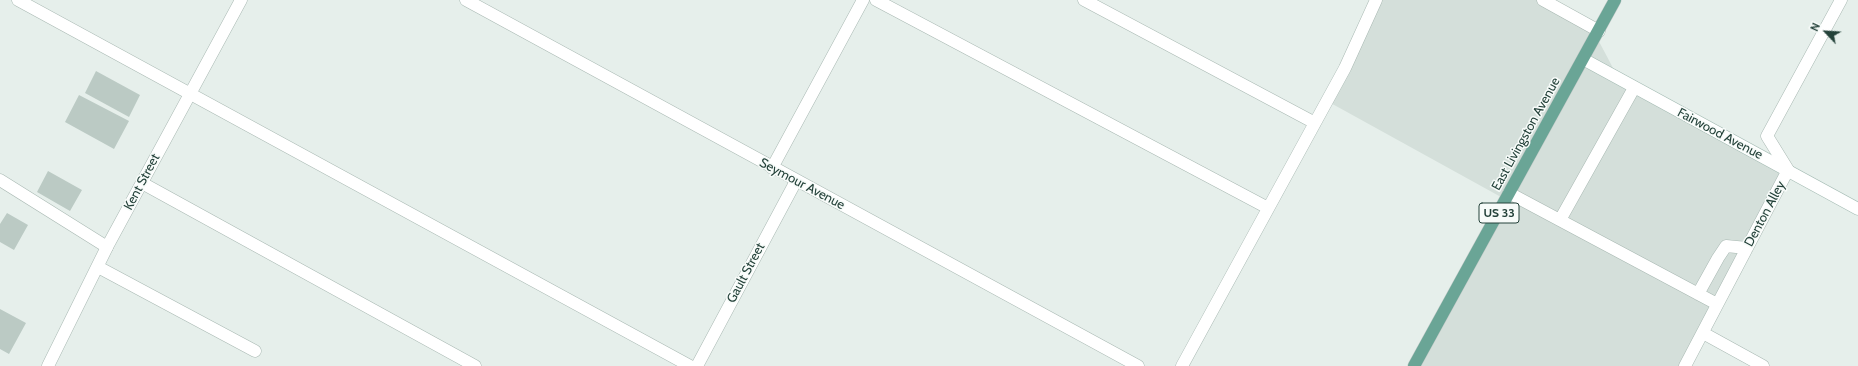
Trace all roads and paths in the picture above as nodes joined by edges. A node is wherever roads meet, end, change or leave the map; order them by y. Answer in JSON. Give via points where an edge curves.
{"nodes":[{"id":1,"x":18,"y":0,"type":"edge"},
{"id":2,"x":241,"y":0,"type":"edge"},
{"id":3,"x":466,"y":0,"type":"edge"},
{"id":4,"x":863,"y":0,"type":"edge"},
{"id":5,"x":876,"y":0,"type":"edge"},
{"id":6,"x":1084,"y":0,"type":"edge"},
{"id":7,"x":1376,"y":0,"type":"edge"},
{"id":8,"x":1543,"y":0,"type":"edge"},
{"id":9,"x":1615,"y":0,"type":"edge"},
{"id":10,"x":1841,"y":0,"type":"edge"},
{"id":11,"x":1599,"y":31,"type":"junction"},
{"id":12,"x":1583,"y":59,"type":"junction"},
{"id":13,"x":1634,"y":88,"type":"junction"},
{"id":14,"x":190,"y":94,"type":"junction"},
{"id":15,"x":1315,"y":123,"type":"junction"},
{"id":16,"x":772,"y":168,"type":"junction"},
{"id":17,"x":1788,"y":170,"type":"junction"},
{"id":18,"x":0,"y":180,"type":"edge"},
{"id":19,"x":796,"y":181,"type":"junction"},
{"id":20,"x":142,"y":183,"type":"junction"},
{"id":21,"x":1510,"y":193,"type":"junction"},
{"id":22,"x":1268,"y":208,"type":"junction"},
{"id":23,"x":1858,"y":209,"type":"edge"},
{"id":24,"x":1560,"y":220,"type":"junction"},
{"id":25,"x":108,"y":247,"type":"junction"},
{"id":26,"x":1747,"y":248,"type":"junction"},
{"id":27,"x":98,"y":267,"type":"junction"},
{"id":28,"x":1698,"y":294,"type":"junction"},
{"id":29,"x":1717,"y":304,"type":"junction"},
{"id":30,"x":1703,"y":333,"type":"junction"},
{"id":31,"x":255,"y":351,"type":"dead end"},
{"id":32,"x":1131,"y":364,"type":"edge"},
{"id":33,"x":48,"y":366,"type":"edge"},
{"id":34,"x":475,"y":366,"type":"edge"},
{"id":35,"x":690,"y":366,"type":"edge"},
{"id":36,"x":697,"y":366,"type":"edge"},
{"id":37,"x":1182,"y":366,"type":"edge"},
{"id":38,"x":1414,"y":366,"type":"edge"},
{"id":39,"x":1685,"y":366,"type":"edge"},
{"id":40,"x":1763,"y":366,"type":"edge"}],
"edges":[{"from":1,"to":14,"type":"street"},
{"from":2,"to":14,"type":"street","name":"Kent Street"},
{"from":3,"to":16,"type":"street","name":"Seymour Avenue"},
{"from":4,"to":16,"type":"street"},
{"from":5,"to":22,"type":"street"},
{"from":6,"to":15,"type":"street"},
{"from":7,"to":15,"type":"street","via":[[1345,68]]},
{"from":8,"to":11,"type":"street"},
{"from":9,"to":11,"type":"main road","name":"East Livingston Avenue","number":"US 33"},
{"from":10,"to":17,"type":"street","name":"Denton Alley","via":[[1767,136]]},
{"from":11,"to":12,"type":"main road","name":"East Livingston Avenue","number":"US 33"},
{"from":12,"to":13,"type":"street","name":"Fairwood Avenue"},
{"from":12,"to":21,"type":"main road","name":"East Livingston Avenue","number":"US 33"},
{"from":13,"to":17,"type":"street","name":"Fairwood Avenue"},
{"from":13,"to":24,"type":"street"},
{"from":14,"to":20,"type":"street","name":"Kent Street"},
{"from":14,"to":35,"type":"street"},
{"from":15,"to":22,"type":"street"},
{"from":16,"to":19,"type":"street","name":"Seymour Avenue"},
{"from":17,"to":23,"type":"street","name":"Fairwood Avenue"},
{"from":17,"to":26,"type":"street","name":"Denton Alley"},
{"from":18,"to":25,"type":"street"},
{"from":19,"to":32,"type":"street","name":"Seymour Avenue"},
{"from":19,"to":36,"type":"street","name":"Gault Street"},
{"from":20,"to":25,"type":"street","name":"Kent Street"},
{"from":20,"to":34,"type":"street"},
{"from":21,"to":24,"type":"street"},
{"from":21,"to":38,"type":"main road","name":"East Livingston Avenue","number":"US 33"},
{"from":22,"to":37,"type":"street"},
{"from":24,"to":28,"type":"street"},
{"from":25,"to":27,"type":"street","name":"Kent Street"},
{"from":26,"to":28,"type":"street","via":[[1726,246]]},
{"from":26,"to":29,"type":"street","name":"Denton Alley"},
{"from":27,"to":31,"type":"street"},
{"from":27,"to":33,"type":"street","name":"Kent Street"},
{"from":28,"to":29,"type":"street"},
{"from":29,"to":30,"type":"street","name":"Denton Alley"},
{"from":30,"to":39,"type":"street","name":"Denton Alley"},
{"from":30,"to":40,"type":"street"}]}
